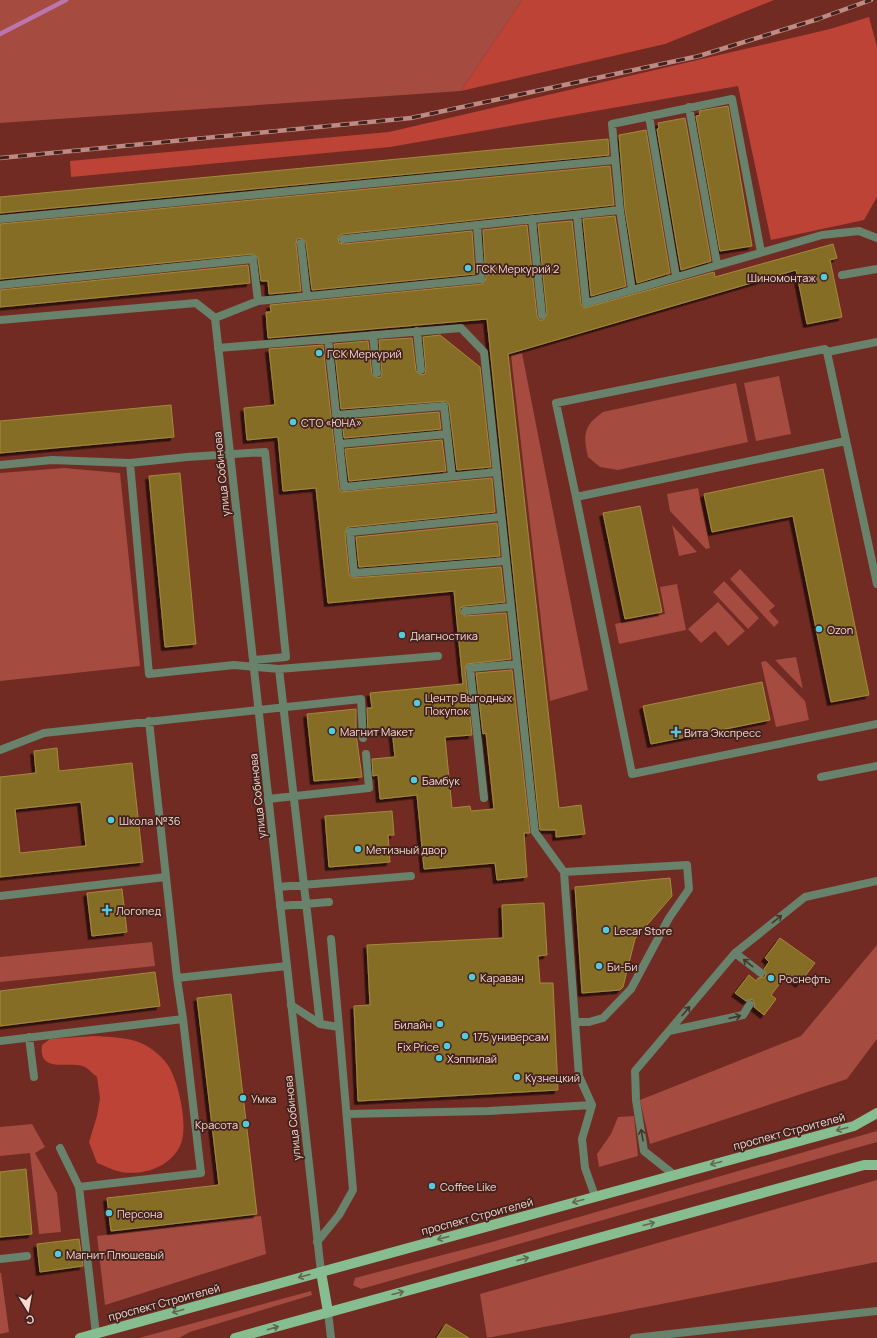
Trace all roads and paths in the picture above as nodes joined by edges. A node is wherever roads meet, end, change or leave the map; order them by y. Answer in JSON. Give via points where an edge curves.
{"nodes":[{"id":1,"x":689,"y":107,"type":"junction"},
{"id":2,"x":649,"y":116,"type":"junction"},
{"id":3,"x":615,"y":160,"type":"junction"},
{"id":4,"x":620,"y":210,"type":"junction"},
{"id":5,"x":578,"y":215,"type":"junction"},
{"id":6,"x":0,"y":219,"type":"edge"},
{"id":7,"x":532,"y":219,"type":"junction"},
{"id":8,"x":477,"y":225,"type":"junction"},
{"id":9,"x":877,"y":238,"type":"edge"},
{"id":10,"x":343,"y":239,"type":"dead end"},
{"id":11,"x":301,"y":243,"type":"dead end"},
{"id":12,"x":761,"y":252,"type":"junction"},
{"id":13,"x":718,"y":264,"type":"junction"},
{"id":14,"x":877,"y":269,"type":"edge"},
{"id":15,"x":842,"y":275,"type":"dead end"},
{"id":16,"x":676,"y":276,"type":"junction"},
{"id":17,"x":0,"y":285,"type":"edge"},
{"id":18,"x":632,"y":290,"type":"junction"},
{"id":19,"x":307,"y":296,"type":"junction"},
{"id":20,"x":258,"y":301,"type":"junction"},
{"id":21,"x":542,"y":315,"type":"dead end"},
{"id":22,"x":215,"y":318,"type":"junction"},
{"id":23,"x":0,"y":320,"type":"edge"},
{"id":24,"x":417,"y":331,"type":"junction"},
{"id":25,"x":373,"y":335,"type":"junction"},
{"id":26,"x":328,"y":339,"type":"junction"},
{"id":27,"x":877,"y":342,"type":"edge"},
{"id":28,"x":218,"y":348,"type":"junction"},
{"id":29,"x":827,"y":352,"type":"junction"},
{"id":30,"x":421,"y":370,"type":"dead end"},
{"id":31,"x":377,"y":373,"type":"dead end"},
{"id":32,"x":336,"y":415,"type":"junction"},
{"id":33,"x":447,"y":434,"type":"junction"},
{"id":34,"x":846,"y":441,"type":"junction"},
{"id":35,"x":339,"y":444,"type":"junction"},
{"id":36,"x":230,"y":454,"type":"junction"},
{"id":37,"x":130,"y":464,"type":"junction"},
{"id":38,"x":0,"y":465,"type":"edge"},
{"id":39,"x":496,"y":472,"type":"junction"},
{"id":40,"x":452,"y":476,"type":"junction"},
{"id":41,"x":576,"y":497,"type":"junction"},
{"id":42,"x":500,"y":517,"type":"junction"},
{"id":43,"x":505,"y":561,"type":"junction"},
{"id":44,"x":877,"y":584,"type":"edge"},
{"id":45,"x":511,"y":607,"type":"junction"},
{"id":46,"x":465,"y":612,"type":"dead end"},
{"id":47,"x":438,"y":656,"type":"dead end"},
{"id":48,"x":253,"y":663,"type":"junction"},
{"id":49,"x":517,"y":664,"type":"junction"},
{"id":50,"x":279,"y":669,"type":"junction"},
{"id":51,"x":283,"y":706,"type":"junction"},
{"id":52,"x":258,"y":709,"type":"junction"},
{"id":53,"x":149,"y":721,"type":"junction"},
{"id":54,"x":877,"y":724,"type":"edge"},
{"id":55,"x":363,"y":738,"type":"dead end"},
{"id":56,"x":0,"y":750,"type":"edge"},
{"id":57,"x":366,"y":754,"type":"dead end"},
{"id":58,"x":877,"y":766,"type":"edge"},
{"id":59,"x":821,"y":777,"type":"dead end"},
{"id":60,"x":293,"y":796,"type":"junction"},
{"id":61,"x":484,"y":798,"type":"dead end"},
{"id":62,"x":268,"y":799,"type":"junction"},
{"id":63,"x":564,"y":872,"type":"junction"},
{"id":64,"x":411,"y":876,"type":"dead end"},
{"id":65,"x":166,"y":877,"type":"junction"},
{"id":66,"x":877,"y":881,"type":"edge"},
{"id":67,"x":302,"y":883,"type":"junction"},
{"id":68,"x":278,"y":887,"type":"junction"},
{"id":69,"x":0,"y":896,"type":"edge"},
{"id":70,"x":329,"y":902,"type":"dead end"},
{"id":71,"x":305,"y":903,"type":"junction"},
{"id":72,"x":280,"y":906,"type":"junction"},
{"id":73,"x":331,"y":940,"type":"dead end"},
{"id":74,"x":735,"y":953,"type":"junction"},
{"id":75,"x":286,"y":966,"type":"junction"},
{"id":76,"x":761,"y":973,"type":"dead end"},
{"id":77,"x":177,"y":978,"type":"junction"},
{"id":78,"x":750,"y":1004,"type":"dead end"},
{"id":79,"x":291,"y":1005,"type":"junction"},
{"id":80,"x":183,"y":1019,"type":"junction"},
{"id":81,"x":576,"y":1022,"type":"junction"},
{"id":82,"x":320,"y":1024,"type":"junction"},
{"id":83,"x":339,"y":1027,"type":"junction"},
{"id":84,"x":669,"y":1031,"type":"junction"},
{"id":85,"x":29,"y":1037,"type":"junction"},
{"id":86,"x":0,"y":1040,"type":"edge"},
{"id":87,"x":34,"y":1077,"type":"dead end"},
{"id":88,"x":592,"y":1105,"type":"junction"},
{"id":89,"x":877,"y":1113,"type":"edge"},
{"id":90,"x":346,"y":1114,"type":"junction"},
{"id":91,"x":60,"y":1148,"type":"dead end"},
{"id":92,"x":877,"y":1165,"type":"edge"},
{"id":93,"x":673,"y":1174,"type":"junction"},
{"id":94,"x":80,"y":1187,"type":"junction"},
{"id":95,"x":595,"y":1196,"type":"junction"},
{"id":96,"x":317,"y":1242,"type":"junction"},
{"id":97,"x":26,"y":1256,"type":"dead end"},
{"id":98,"x":0,"y":1259,"type":"edge"},
{"id":99,"x":321,"y":1272,"type":"junction"},
{"id":100,"x":877,"y":1311,"type":"edge"},
{"id":101,"x":328,"y":1312,"type":"junction"},
{"id":102,"x":96,"y":1334,"type":"junction"},
{"id":103,"x":80,"y":1338,"type":"edge"},
{"id":104,"x":235,"y":1338,"type":"edge"},
{"id":105,"x":331,"y":1338,"type":"edge"},
{"id":106,"x":634,"y":1338,"type":"edge"}],
"edges":[{"from":1,"to":2,"type":"street"},
{"from":1,"to":12,"type":"street","via":[[732,99]]},
{"from":1,"to":13,"type":"street"},
{"from":2,"to":3,"type":"street","via":[[612,124]]},
{"from":2,"to":16,"type":"street"},
{"from":3,"to":4,"type":"street"},
{"from":3,"to":6,"type":"street"},
{"from":4,"to":5,"type":"street"},
{"from":4,"to":18,"type":"street"},
{"from":5,"to":7,"type":"street"},
{"from":5,"to":18,"type":"street","via":[[586,303]]},
{"from":7,"to":8,"type":"street"},
{"from":7,"to":21,"type":"street"},
{"from":8,"to":10,"type":"street"},
{"from":8,"to":19,"type":"street","via":[[482,279]]},
{"from":9,"to":12,"type":"street","via":[[860,231],[822,235]]},
{"from":11,"to":19,"type":"street"},
{"from":12,"to":13,"type":"street"},
{"from":13,"to":16,"type":"street"},
{"from":14,"to":15,"type":"street"},
{"from":16,"to":18,"type":"street"},
{"from":17,"to":20,"type":"street","via":[[254,259]]},
{"from":19,"to":20,"type":"street"},
{"from":20,"to":22,"type":"street"},
{"from":22,"to":23,"type":"street","via":[[196,303]]},
{"from":22,"to":28,"type":"street","name":"улица Собинова"},
{"from":24,"to":25,"type":"street"},
{"from":24,"to":30,"type":"street"},
{"from":24,"to":39,"type":"street","via":[[461,328],[484,352]]},
{"from":25,"to":26,"type":"street"},
{"from":25,"to":31,"type":"street"},
{"from":26,"to":28,"type":"street"},
{"from":26,"to":32,"type":"street"},
{"from":27,"to":29,"type":"street"},
{"from":28,"to":36,"type":"street","name":"улица Собинова"},
{"from":29,"to":34,"type":"street"},
{"from":29,"to":41,"type":"street","via":[[823,348],[556,403]]},
{"from":32,"to":33,"type":"street","via":[[444,406]]},
{"from":32,"to":35,"type":"street"},
{"from":33,"to":35,"type":"street"},
{"from":33,"to":40,"type":"street"},
{"from":34,"to":41,"type":"street"},
{"from":34,"to":44,"type":"street"},
{"from":35,"to":40,"type":"street","via":[[344,487]]},
{"from":36,"to":37,"type":"street"},
{"from":36,"to":48,"type":"street","name":"улица Собинова"},
{"from":36,"to":48,"type":"street","via":[[265,452],[286,657]]},
{"from":37,"to":38,"type":"street","via":[[52,460]]},
{"from":37,"to":48,"type":"street","via":[[149,674]]},
{"from":39,"to":40,"type":"street"},
{"from":39,"to":42,"type":"street"},
{"from":41,"to":54,"type":"street","via":[[632,774]]},
{"from":42,"to":43,"type":"street"},
{"from":42,"to":43,"type":"street","via":[[350,532],[354,574]]},
{"from":43,"to":45,"type":"street"},
{"from":45,"to":46,"type":"street"},
{"from":45,"to":49,"type":"street"},
{"from":47,"to":50,"type":"street"},
{"from":48,"to":50,"type":"street"},
{"from":48,"to":52,"type":"street","name":"улица Собинова"},
{"from":49,"to":61,"type":"street","via":[[470,668]]},
{"from":49,"to":63,"type":"street","via":[[535,832]]},
{"from":50,"to":51,"type":"street"},
{"from":51,"to":52,"type":"street"},
{"from":51,"to":55,"type":"street","via":[[361,698]]},
{"from":51,"to":60,"type":"street"},
{"from":52,"to":53,"type":"street"},
{"from":52,"to":62,"type":"street","name":"улица Собинова"},
{"from":53,"to":56,"type":"street","via":[[44,733]]},
{"from":53,"to":65,"type":"street"},
{"from":57,"to":60,"type":"street","via":[[369,788]]},
{"from":58,"to":59,"type":"street"},
{"from":60,"to":62,"type":"street"},
{"from":60,"to":67,"type":"street"},
{"from":62,"to":68,"type":"street","name":"улица Собинова"},
{"from":63,"to":81,"type":"street"},
{"from":63,"to":81,"type":"street","via":[[687,865],[689,889],[669,918],[631,989],[603,1018]]},
{"from":64,"to":67,"type":"street"},
{"from":65,"to":69,"type":"street"},
{"from":65,"to":77,"type":"street"},
{"from":74,"to":66,"type":"street","one_way":true,"via":[[805,897]]},
{"from":67,"to":68,"type":"street"},
{"from":67,"to":71,"type":"street"},
{"from":68,"to":72,"type":"street","name":"улица Собинова"},
{"from":70,"to":71,"type":"street"},
{"from":71,"to":72,"type":"street"},
{"from":71,"to":82,"type":"street"},
{"from":72,"to":75,"type":"street","name":"улица Собинова"},
{"from":73,"to":83,"type":"street"},
{"from":76,"to":74,"type":"street","one_way":true},
{"from":84,"to":74,"type":"street","one_way":true},
{"from":75,"to":77,"type":"street"},
{"from":75,"to":79,"type":"street","name":"улица Собинова"},
{"from":77,"to":80,"type":"street"},
{"from":84,"to":78,"type":"street","one_way":true,"via":[[743,1015]]},
{"from":79,"to":82,"type":"street"},
{"from":79,"to":96,"type":"street","name":"улица Собинова"},
{"from":80,"to":85,"type":"street"},
{"from":80,"to":94,"type":"street","via":[[201,1173]]},
{"from":81,"to":88,"type":"street","via":[[579,1076]]},
{"from":82,"to":83,"type":"street"},
{"from":83,"to":90,"type":"street"},
{"from":93,"to":84,"type":"street","one_way":true,"via":[[644,1151],[636,1100],[635,1071]]},
{"from":85,"to":86,"type":"street"},
{"from":85,"to":87,"type":"street"},
{"from":88,"to":90,"type":"street","via":[[489,1111]]},
{"from":88,"to":95,"type":"street","via":[[582,1139],[585,1168]]},
{"from":89,"to":93,"type":"main road","name":"проспект Строителей","one_way":true,"via":[[854,1126]]},
{"from":90,"to":96,"type":"street","via":[[353,1190],[339,1215]]},
{"from":91,"to":94,"type":"street"},
{"from":101,"to":92,"type":"main road","one_way":true,"via":[[864,1165]]},
{"from":93,"to":95,"type":"main road","name":"проспект Строителей"},
{"from":94,"to":102,"type":"street"},
{"from":95,"to":99,"type":"main road","name":"проспект Строителей","one_way":true},
{"from":96,"to":99,"type":"street","name":"улица Собинова"},
{"from":97,"to":98,"type":"street"},
{"from":99,"to":101,"type":"main road"},
{"from":99,"to":102,"type":"main road","name":"проспект Строителей","one_way":true},
{"from":100,"to":106,"type":"street"},
{"from":104,"to":101,"type":"main road","one_way":true},
{"from":101,"to":105,"type":"street"},
{"from":102,"to":103,"type":"main road","name":"проспект Строителей"}]}
